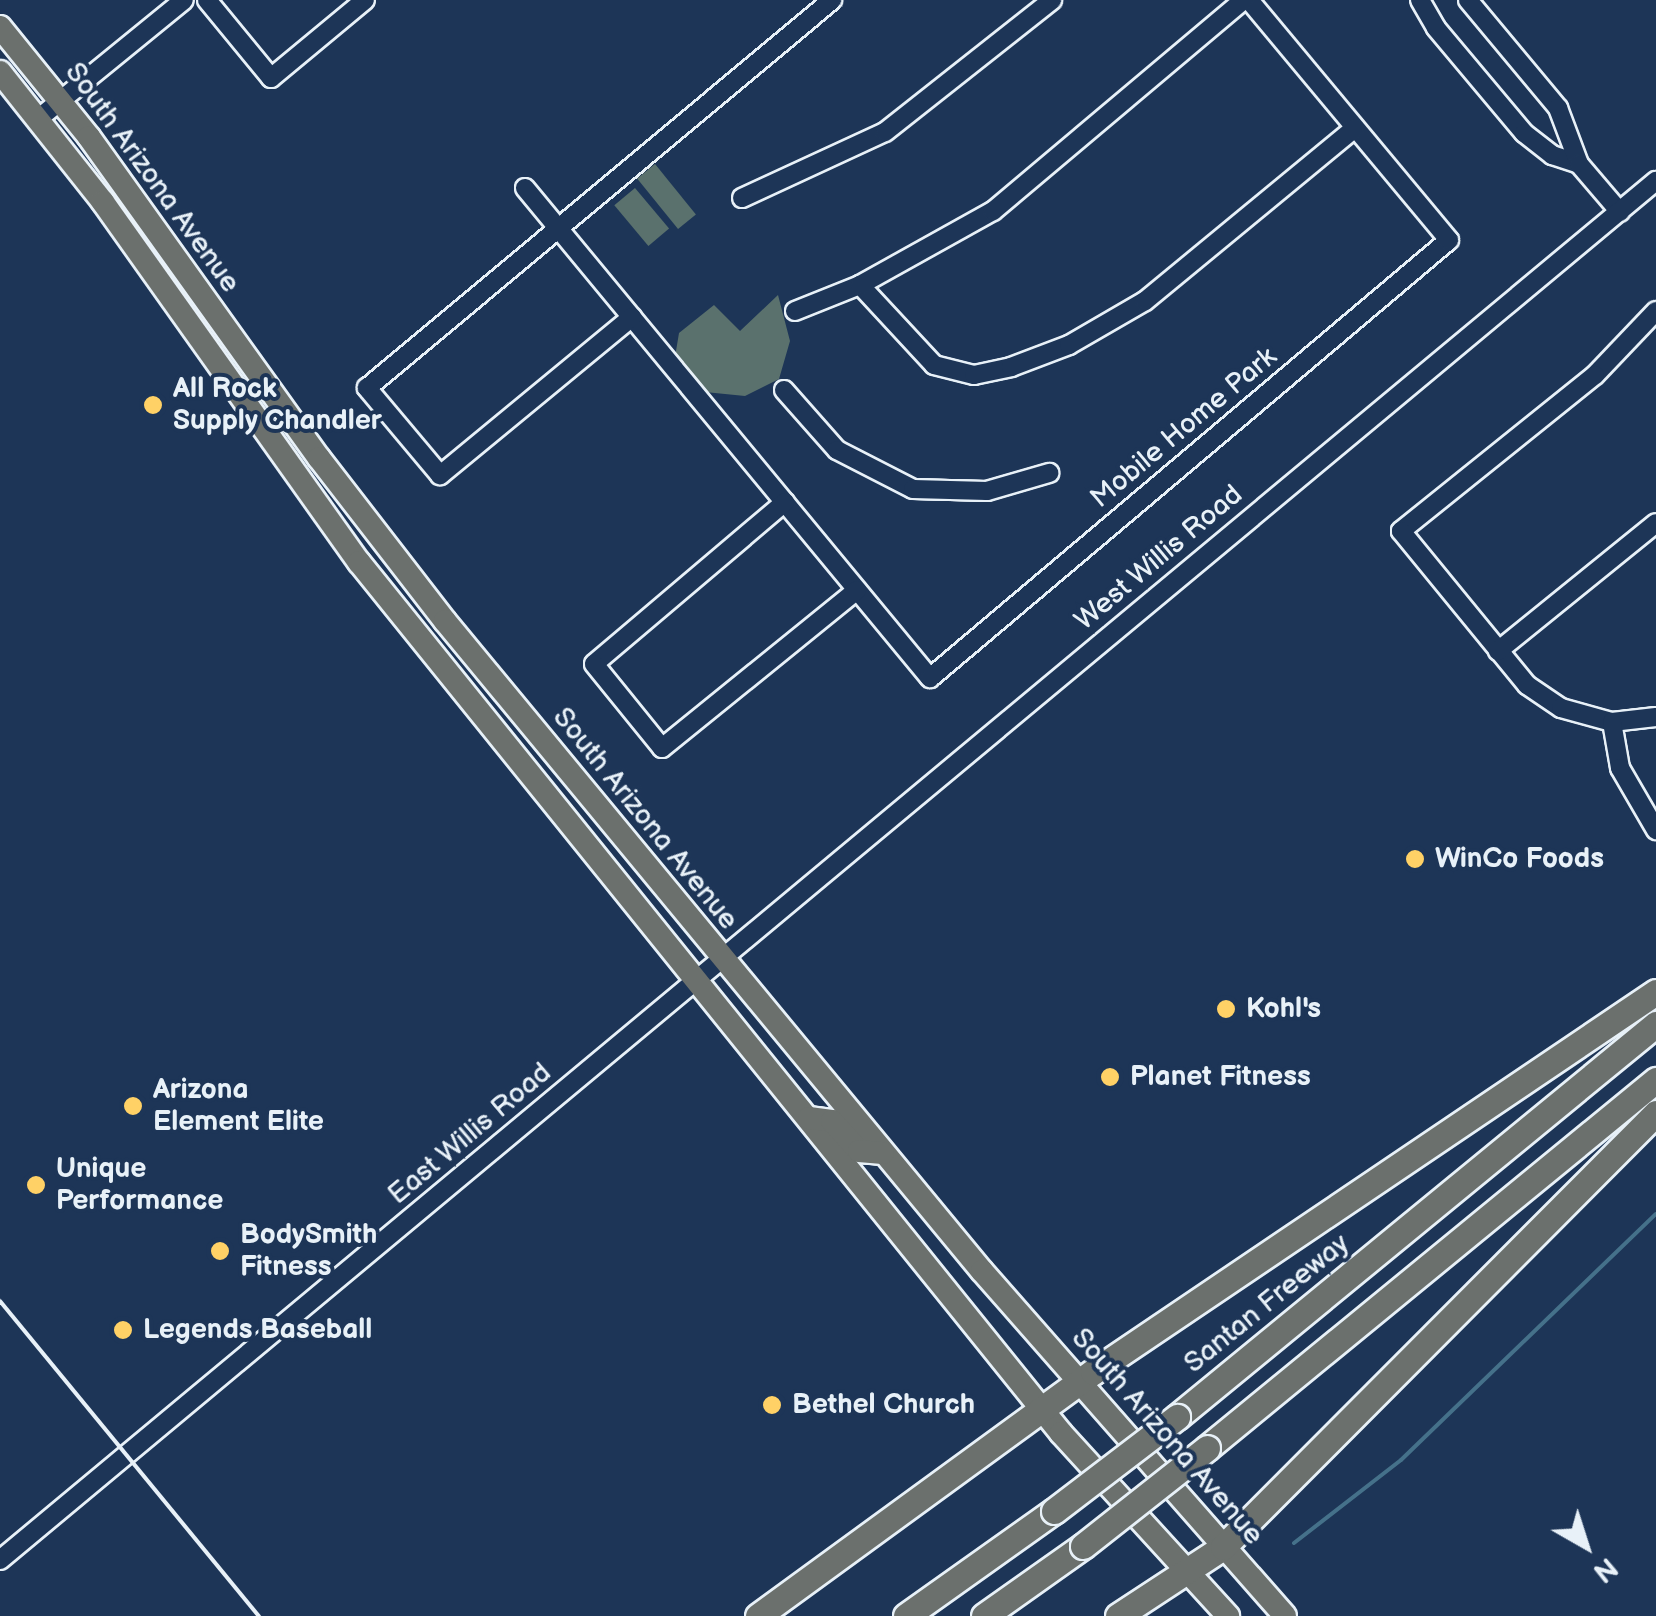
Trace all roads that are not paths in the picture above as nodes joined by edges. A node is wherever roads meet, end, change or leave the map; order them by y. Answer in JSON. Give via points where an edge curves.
{"nodes":[{"id":1,"x":184,"y":0,"type":"edge"},
{"id":2,"x":207,"y":0,"type":"edge"},
{"id":3,"x":366,"y":0,"type":"edge"},
{"id":4,"x":832,"y":0,"type":"edge"},
{"id":5,"x":1052,"y":0,"type":"edge"},
{"id":6,"x":1247,"y":0,"type":"edge"},
{"id":7,"x":1420,"y":0,"type":"edge"},
{"id":8,"x":1468,"y":0,"type":"edge"},
{"id":9,"x":0,"y":27,"type":"edge"},
{"id":10,"x":0,"y":72,"type":"edge"},
{"id":11,"x":60,"y":101,"type":"junction"},
{"id":12,"x":38,"y":119,"type":"junction"},
{"id":13,"x":1355,"y":128,"type":"junction"},
{"id":14,"x":1579,"y":164,"type":"junction"},
{"id":15,"x":1656,"y":181,"type":"edge"},
{"id":16,"x":525,"y":188,"type":"dead end"},
{"id":17,"x":742,"y":198,"type":"dead end"},
{"id":18,"x":1620,"y":212,"type":"junction"},
{"id":19,"x":558,"y":228,"type":"junction"},
{"id":20,"x":860,"y":285,"type":"junction"},
{"id":21,"x":794,"y":311,"type":"dead end"},
{"id":22,"x":1656,"y":311,"type":"edge"},
{"id":23,"x":632,"y":316,"type":"junction"},
{"id":24,"x":784,"y":390,"type":"dead end"},
{"id":25,"x":1048,"y":474,"type":"dead end"},
{"id":26,"x":785,"y":502,"type":"junction"},
{"id":27,"x":1656,"y":524,"type":"edge"},
{"id":28,"x":857,"y":590,"type":"junction"},
{"id":29,"x":1498,"y":651,"type":"junction"},
{"id":30,"x":1656,"y":717,"type":"edge"},
{"id":31,"x":1612,"y":722,"type":"junction"},
{"id":32,"x":1656,"y":830,"type":"edge"},
{"id":33,"x":720,"y":957,"type":"junction"},
{"id":34,"x":697,"y":977,"type":"junction"},
{"id":35,"x":1656,"y":992,"type":"edge"},
{"id":36,"x":1656,"y":1024,"type":"edge"},
{"id":37,"x":1656,"y":1080,"type":"edge"},
{"id":38,"x":1656,"y":1113,"type":"edge"},
{"id":39,"x":809,"y":1118,"type":"junction"},
{"id":40,"x":883,"y":1153,"type":"junction"},
{"id":41,"x":1079,"y":1383,"type":"junction"},
{"id":42,"x":1044,"y":1410,"type":"junction"},
{"id":43,"x":1223,"y":1547,"type":"junction"},
{"id":44,"x":0,"y":1560,"type":"edge"},
{"id":45,"x":1186,"y":1572,"type":"junction"},
{"id":46,"x":758,"y":1616,"type":"edge"},
{"id":47,"x":906,"y":1616,"type":"edge"},
{"id":48,"x":984,"y":1616,"type":"edge"},
{"id":49,"x":1118,"y":1616,"type":"edge"},
{"id":50,"x":1228,"y":1616,"type":"edge"},
{"id":51,"x":1285,"y":1616,"type":"edge"}],
"edges":[{"from":1,"to":11,"type":"street"},
{"from":2,"to":3,"type":"street","via":[[271,78]]},
{"from":4,"to":19,"type":"street"},
{"from":5,"to":17,"type":"street","via":[[885,132]]},
{"from":6,"to":13,"type":"street","name":"Mobile Home Park"},
{"from":6,"to":20,"type":"street","name":"Mobile Home Park","via":[[993,211]]},
{"from":7,"to":14,"type":"street","via":[[1524,133],[1552,155]]},
{"from":8,"to":14,"type":"street","via":[[1558,108]]},
{"from":9,"to":11,"type":"main road","name":"South Arizona Avenue"},
{"from":10,"to":12,"type":"main road","name":"South Arizona Avenue"},
{"from":11,"to":12,"type":"street"},
{"from":11,"to":33,"type":"main road","name":"South Arizona Avenue","via":[[319,458]]},
{"from":12,"to":34,"type":"main road","name":"South Arizona Avenue","via":[[359,562]]},
{"from":13,"to":20,"type":"street","via":[[1145,302],[1069,345],[1011,367],[974,375],[934,365]]},
{"from":13,"to":28,"type":"street","name":"Mobile Home Park","via":[[1450,240],[930,678]]},
{"from":14,"to":18,"type":"street"},
{"from":15,"to":18,"type":"street","name":"West Willis Road"},
{"from":16,"to":19,"type":"street","name":"Mobile Home Park"},
{"from":18,"to":33,"type":"street","name":"West Willis Road"},
{"from":19,"to":23,"type":"street","name":"Mobile Home Park"},
{"from":19,"to":23,"type":"street","via":[[368,388],[440,475]]},
{"from":20,"to":21,"type":"street","name":"Mobile Home Park"},
{"from":22,"to":29,"type":"street","via":[[1595,375],[1400,530]]},
{"from":23,"to":26,"type":"street","name":"Mobile Home Park"},
{"from":24,"to":25,"type":"street","name":"Mobile Home Park","via":[[838,450],[913,489],[987,491]]},
{"from":26,"to":28,"type":"street","name":"Mobile Home Park"},
{"from":26,"to":28,"type":"street","via":[[594,664],[662,748]]},
{"from":27,"to":29,"type":"street"},
{"from":29,"to":31,"type":"street","via":[[1527,685],[1561,708]]},
{"from":30,"to":31,"type":"street"},
{"from":31,"to":32,"type":"street","via":[[1620,768]]},
{"from":33,"to":34,"type":"street","name":"West Willis Road"},
{"from":33,"to":40,"type":"main road","name":"South Arizona Avenue"},
{"from":34,"to":39,"type":"main road","name":"South Arizona Avenue"},
{"from":34,"to":44,"type":"street","name":"East Willis Road"},
{"from":35,"to":41,"type":"highway"},
{"from":36,"to":47,"type":"highway","name":"Santan Freeway","bridge":true,"via":[[1177,1417]]},
{"from":37,"to":48,"type":"highway","bridge":true,"via":[[1207,1448]]},
{"from":38,"to":43,"type":"highway"},
{"from":39,"to":40,"type":"main road","via":[[832,1121],[859,1152]]},
{"from":39,"to":42,"type":"main road","name":"South Arizona Avenue"},
{"from":40,"to":41,"type":"main road","name":"South Arizona Avenue"},
{"from":41,"to":42,"type":"highway"},
{"from":41,"to":43,"type":"main road","name":"South Arizona Avenue"},
{"from":42,"to":45,"type":"main road","name":"South Arizona Avenue"},
{"from":42,"to":46,"type":"highway"},
{"from":43,"to":45,"type":"highway"},
{"from":43,"to":51,"type":"main road","name":"South Arizona Avenue"},
{"from":45,"to":49,"type":"highway"},
{"from":45,"to":50,"type":"main road","name":"South Arizona Avenue"}]}
